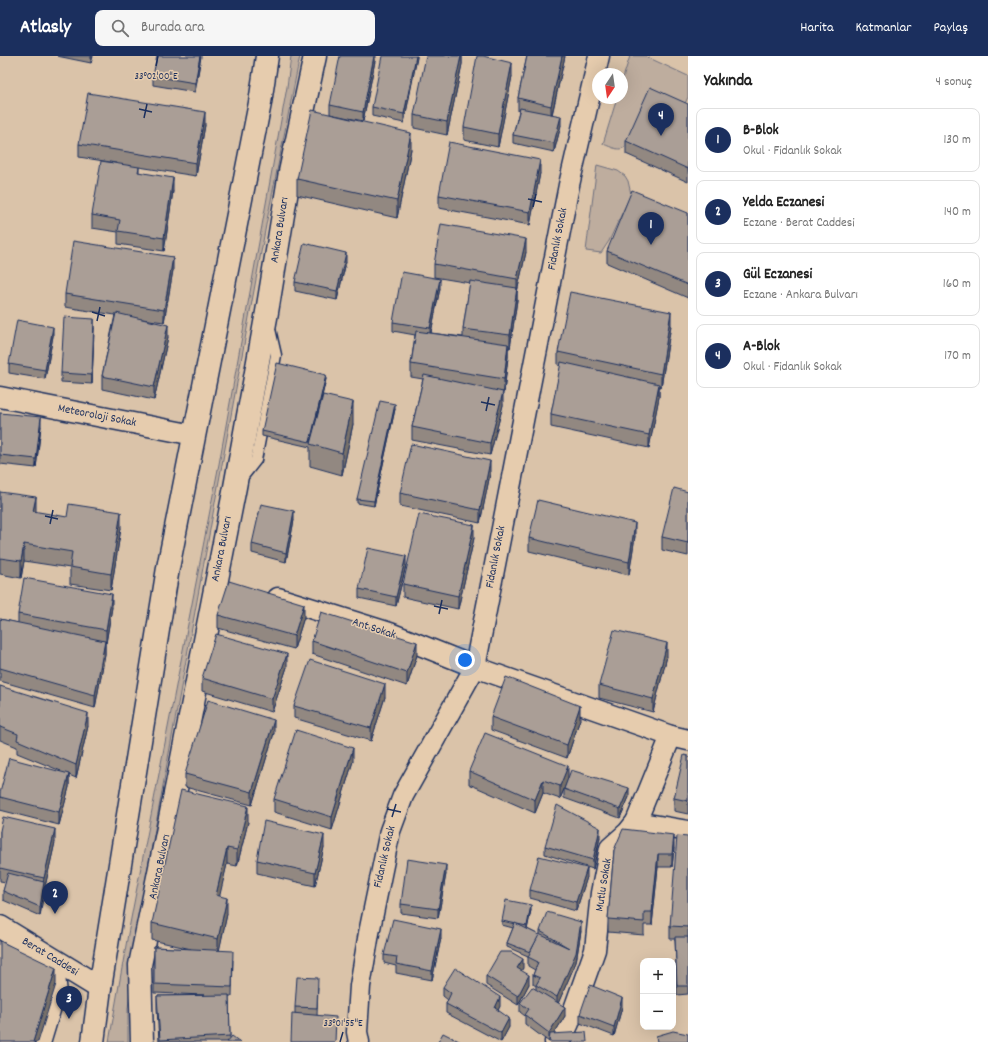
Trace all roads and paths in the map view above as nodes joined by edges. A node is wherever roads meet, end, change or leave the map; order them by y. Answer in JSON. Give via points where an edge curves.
{"nodes":[{"id":1,"x":267,"y":56,"type":"edge"},
{"id":2,"x":315,"y":56,"type":"edge"},
{"id":3,"x":599,"y":56,"type":"edge"},
{"id":4,"x":0,"y":397,"type":"edge"},
{"id":5,"x":194,"y":435,"type":"junction"},
{"id":6,"x":262,"y":593,"type":"edge"},
{"id":7,"x":475,"y":667,"type":"junction"},
{"id":8,"x":680,"y":738,"type":"edge"},
{"id":9,"x":636,"y":822,"type":"junction"},
{"id":10,"x":688,"y":831,"type":"edge"},
{"id":11,"x":0,"y":927,"type":"edge"},
{"id":12,"x":25,"y":960,"type":"edge"},
{"id":13,"x":100,"y":988,"type":"junction"},
{"id":14,"x":43,"y":1042,"type":"edge"},
{"id":15,"x":93,"y":1042,"type":"edge"},
{"id":16,"x":142,"y":1042,"type":"edge"},
{"id":17,"x":359,"y":1042,"type":"edge"},
{"id":18,"x":555,"y":1042,"type":"edge"}],
"edges":[{"from":1,"to":5,"type":"main road","via":[[260,103]]},
{"from":2,"to":16,"type":"main road","name":"Ankara Bulvarı","via":[[290,172],[235,487],[224,581],[177,784],[140,965]]},
{"from":3,"to":7,"type":"street","name":"Fidanlık Sokak","via":[[567,192]]},
{"from":4,"to":5,"type":"street","name":"Meteoroloji Sokak"},
{"from":5,"to":13,"type":"main road","via":[[168,568]]},
{"from":6,"to":7,"type":"street","name":"Ant Sokak","via":[[390,633]]},
{"from":7,"to":8,"type":"street","name":"Ant Sokak"},
{"from":7,"to":17,"type":"street","name":"Fidanlık Sokak","via":[[403,796],[390,831],[360,986],[357,1032]]},
{"from":8,"to":9,"type":"street","name":"Mutlu Sokak"},
{"from":9,"to":10,"type":"street"},
{"from":9,"to":18,"type":"street","name":"Mutlu Sokak","via":[[610,848],[601,893],[595,950],[570,1023],[563,1036]]},
{"from":11,"to":13,"type":"main road","name":"Berat Caddesi"},
{"from":12,"to":14,"type":"street","via":[[58,980],[59,989]]},
{"from":13,"to":15,"type":"main road"}]}
